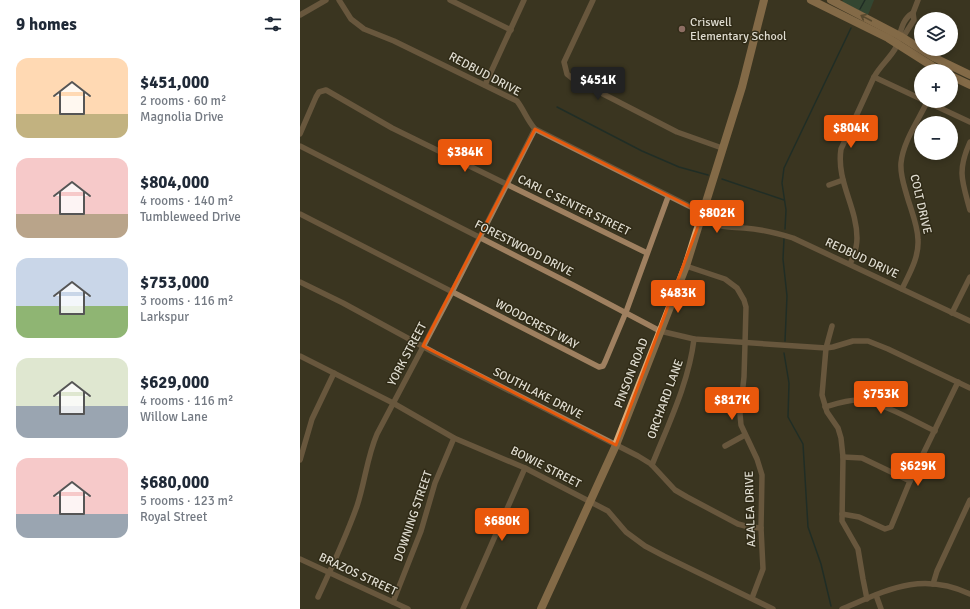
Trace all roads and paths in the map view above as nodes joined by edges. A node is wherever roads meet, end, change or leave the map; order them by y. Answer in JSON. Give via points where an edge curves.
{"nodes":[{"id":1,"x":326,"y":0,"type":"edge"},
{"id":2,"x":339,"y":0,"type":"edge"},
{"id":3,"x":450,"y":0,"type":"edge"},
{"id":4,"x":524,"y":0,"type":"edge"},
{"id":5,"x":593,"y":0,"type":"edge"},
{"id":6,"x":764,"y":0,"type":"edge"},
{"id":7,"x":811,"y":0,"type":"edge"},
{"id":8,"x":832,"y":0,"type":"edge"},
{"id":9,"x":918,"y":0,"type":"edge"},
{"id":10,"x":300,"y":15,"type":"edge"},
{"id":11,"x":511,"y":30,"type":"junction"},
{"id":12,"x":898,"y":40,"type":"junction"},
{"id":13,"x":928,"y":64,"type":"edge"},
{"id":14,"x":970,"y":75,"type":"edge"},
{"id":15,"x":874,"y":77,"type":"junction"},
{"id":16,"x":958,"y":79,"type":"edge"},
{"id":17,"x":485,"y":85,"type":"junction"},
{"id":18,"x":970,"y":85,"type":"edge"},
{"id":19,"x":914,"y":96,"type":"edge"},
{"id":20,"x":923,"y":108,"type":"edge"},
{"id":21,"x":941,"y":108,"type":"edge"},
{"id":22,"x":970,"y":122,"type":"edge"},
{"id":23,"x":535,"y":129,"type":"junction"},
{"id":24,"x":300,"y":134,"type":"edge"},
{"id":25,"x":970,"y":142,"type":"edge"},
{"id":26,"x":300,"y":146,"type":"edge"},
{"id":27,"x":722,"y":148,"type":"junction"},
{"id":28,"x":843,"y":180,"type":"junction"},
{"id":29,"x":507,"y":184,"type":"junction"},
{"id":30,"x":829,"y":185,"type":"dead end"},
{"id":31,"x":668,"y":197,"type":"junction"},
{"id":32,"x":970,"y":210,"type":"edge"},
{"id":33,"x":703,"y":213,"type":"junction"},
{"id":34,"x":300,"y":214,"type":"edge"},
{"id":35,"x":479,"y":237,"type":"junction"},
{"id":36,"x":647,"y":253,"type":"junction"},
{"id":37,"x":850,"y":264,"type":"junction"},
{"id":38,"x":686,"y":266,"type":"junction"},
{"id":39,"x":970,"y":277,"type":"edge"},
{"id":40,"x":300,"y":282,"type":"edge"},
{"id":41,"x":902,"y":289,"type":"junction"},
{"id":42,"x":452,"y":292,"type":"junction"},
{"id":43,"x":626,"y":312,"type":"junction"},
{"id":44,"x":952,"y":313,"type":"junction"},
{"id":45,"x":970,"y":321,"type":"edge"},
{"id":46,"x":832,"y":326,"type":"dead end"},
{"id":47,"x":660,"y":331,"type":"junction"},
{"id":48,"x":694,"y":340,"type":"junction"},
{"id":49,"x":745,"y":344,"type":"junction"},
{"id":50,"x":423,"y":346,"type":"junction"},
{"id":51,"x":826,"y":348,"type":"junction"},
{"id":52,"x":300,"y":356,"type":"edge"},
{"id":53,"x":334,"y":373,"type":"junction"},
{"id":54,"x":958,"y":382,"type":"junction"},
{"id":55,"x":970,"y":388,"type":"edge"},
{"id":56,"x":393,"y":403,"type":"junction"},
{"id":57,"x":825,"y":407,"type":"junction"},
{"id":58,"x":935,"y":431,"type":"junction"},
{"id":59,"x":745,"y":435,"type":"junction"},
{"id":60,"x":454,"y":438,"type":"junction"},
{"id":61,"x":616,"y":445,"type":"junction"},
{"id":62,"x":725,"y":446,"type":"dead end"},
{"id":63,"x":843,"y":457,"type":"junction"},
{"id":64,"x":300,"y":460,"type":"edge"},
{"id":65,"x":652,"y":465,"type":"junction"},
{"id":66,"x":525,"y":468,"type":"junction"},
{"id":67,"x":910,"y":481,"type":"junction"},
{"id":68,"x":970,"y":500,"type":"edge"},
{"id":69,"x":590,"y":502,"type":"junction"},
{"id":70,"x":842,"y":514,"type":"junction"},
{"id":71,"x":761,"y":528,"type":"junction"},
{"id":72,"x":300,"y":559,"type":"edge"},
{"id":73,"x":330,"y":573,"type":"junction"},
{"id":74,"x":934,"y":584,"type":"junction"},
{"id":75,"x":970,"y":594,"type":"edge"},
{"id":76,"x":876,"y":595,"type":"junction"},
{"id":77,"x":318,"y":597,"type":"dead end"},
{"id":78,"x":752,"y":598,"type":"junction"},
{"id":79,"x":867,"y":599,"type":"junction"},
{"id":80,"x":393,"y":602,"type":"junction"},
{"id":81,"x":408,"y":609,"type":"edge"},
{"id":82,"x":463,"y":609,"type":"edge"},
{"id":83,"x":541,"y":609,"type":"edge"},
{"id":84,"x":773,"y":609,"type":"edge"},
{"id":85,"x":842,"y":609,"type":"edge"},
{"id":86,"x":881,"y":609,"type":"edge"}],
"edges":[{"from":1,"to":10,"type":"street"},
{"from":2,"to":17,"type":"street","name":"REDBUD DRIVE","via":[[351,19],[364,29]]},
{"from":3,"to":11,"type":"street"},
{"from":4,"to":11,"type":"street"},
{"from":5,"to":27,"type":"street","via":[[564,62],[567,74],[677,132]]},
{"from":6,"to":27,"type":"main road","name":"PINSON ROAD","via":[[742,87]]},
{"from":7,"to":12,"type":"main road"},
{"from":12,"to":8,"type":"main road","one_way":true},
{"from":9,"to":12,"type":"street","via":[[913,13],[908,16],[902,27]]},
{"from":11,"to":17,"type":"street"},
{"from":12,"to":13,"type":"main road"},
{"from":12,"to":14,"type":"main road"},
{"from":12,"to":15,"type":"street","via":[[889,58]]},
{"from":15,"to":19,"type":"street"},
{"from":15,"to":28,"type":"street","via":[[841,149],[839,160]]},
{"from":16,"to":18,"type":"main road"},
{"from":17,"to":23,"type":"street","name":"REDBUD DRIVE","via":[[517,101]]},
{"from":20,"to":41,"type":"street","name":"COLT DRIVE","via":[[903,153],[901,164],[902,178],[918,240],[913,266]]},
{"from":21,"to":22,"type":"street"},
{"from":23,"to":29,"type":"street","name":"YORK STREET"},
{"from":23,"to":31,"type":"street","name":"REDBUD DRIVE"},
{"from":24,"to":29,"type":"street","name":"CARL C SENTER STREET","via":[[316,97],[319,92],[326,90],[392,128]]},
{"from":25,"to":32,"type":"street","via":[[962,164],[961,177]]},
{"from":26,"to":35,"type":"street","name":"FORESTWOOD DRIVE"},
{"from":27,"to":33,"type":"main road","name":"PINSON ROAD"},
{"from":28,"to":30,"type":"street"},
{"from":28,"to":37,"type":"street","via":[[856,225],[856,251]]},
{"from":29,"to":35,"type":"street","name":"YORK STREET"},
{"from":29,"to":36,"type":"street","name":"CARL C SENTER STREET"},
{"from":31,"to":33,"type":"street","name":"REDBUD DRIVE"},
{"from":31,"to":36,"type":"street","name":"WOODCREST WAY"},
{"from":33,"to":37,"type":"street","name":"REDBUD DRIVE","via":[[716,215],[742,227],[781,234]]},
{"from":33,"to":38,"type":"main road","name":"PINSON ROAD"},
{"from":34,"to":42,"type":"street","name":"WOODCREST WAY"},
{"from":35,"to":42,"type":"street","name":"YORK STREET"},
{"from":35,"to":43,"type":"street","name":"FORESTWOOD DRIVE"},
{"from":36,"to":43,"type":"street","name":"WOODCREST WAY"},
{"from":37,"to":41,"type":"street","name":"REDBUD DRIVE"},
{"from":38,"to":47,"type":"main road","name":"PINSON ROAD"},
{"from":38,"to":49,"type":"street","name":"AZALEA DRIVE","via":[[725,280],[737,288],[746,307]]},
{"from":39,"to":44,"type":"street"},
{"from":40,"to":50,"type":"street","name":"SOUTHLAKE DRIVE"},
{"from":41,"to":44,"type":"street","name":"REDBUD DRIVE"},
{"from":42,"to":43,"type":"street","name":"WOODCREST WAY","via":[[599,367],[605,362]]},
{"from":42,"to":50,"type":"street","name":"YORK STREET"},
{"from":43,"to":47,"type":"street","name":"FORESTWOOD DRIVE"},
{"from":44,"to":45,"type":"street","name":"REDBUD DRIVE"},
{"from":46,"to":51,"type":"street"},
{"from":47,"to":48,"type":"street","name":"FORESTWOOD DRIVE"},
{"from":47,"to":61,"type":"main road","name":"PINSON ROAD"},
{"from":48,"to":49,"type":"street","name":"FORESTWOOD DRIVE"},
{"from":48,"to":65,"type":"street","name":"ORCHARD LANE","via":[[685,380]]},
{"from":49,"to":51,"type":"street","name":"FORESTWOOD DRIVE"},
{"from":49,"to":59,"type":"street","name":"AZALEA DRIVE","via":[[740,414]]},
{"from":50,"to":56,"type":"street","name":"YORK STREET"},
{"from":50,"to":61,"type":"street","name":"SOUTHLAKE DRIVE"},
{"from":51,"to":54,"type":"street","name":"FORESTWOOD DRIVE","via":[[854,341],[868,341]]},
{"from":51,"to":57,"type":"street","via":[[822,395]]},
{"from":52,"to":53,"type":"street","name":"BOWIE STREET"},
{"from":53,"to":56,"type":"street","name":"BOWIE STREET"},
{"from":53,"to":64,"type":"street","via":[[312,419]]},
{"from":54,"to":55,"type":"street","name":"FORESTWOOD DRIVE"},
{"from":54,"to":58,"type":"street"},
{"from":56,"to":60,"type":"street","name":"BOWIE STREET"},
{"from":56,"to":73,"type":"street","name":"YORK STREET","via":[[373,444],[356,506]]},
{"from":57,"to":58,"type":"street","via":[[849,401],[866,401]]},
{"from":57,"to":63,"type":"street","via":[[839,432]]},
{"from":58,"to":67,"type":"street"},
{"from":59,"to":62,"type":"street"},
{"from":59,"to":71,"type":"street","name":"AZALEA DRIVE","via":[[762,475]]},
{"from":60,"to":66,"type":"street","name":"BOWIE STREET"},
{"from":60,"to":80,"type":"street","name":"DOWNING STREET","via":[[435,483],[421,531]]},
{"from":61,"to":65,"type":"street","name":"SOUTHLAKE DRIVE"},
{"from":61,"to":69,"type":"main road","name":"PINSON ROAD"},
{"from":63,"to":67,"type":"street","via":[[862,458]]},
{"from":63,"to":70,"type":"street"},
{"from":65,"to":71,"type":"street","name":"SOUTHLAKE DRIVE","via":[[675,490],[687,497],[738,524]]},
{"from":66,"to":69,"type":"street","name":"BOWIE STREET"},
{"from":66,"to":82,"type":"street"},
{"from":67,"to":70,"type":"street","via":[[889,528],[880,528],[859,517]]},
{"from":68,"to":74,"type":"street","via":[[936,571]]},
{"from":69,"to":78,"type":"street","name":"BOWIE STREET","via":[[608,511],[626,532],[645,546]]},
{"from":69,"to":83,"type":"main road","name":"PINSON ROAD"},
{"from":70,"to":79,"type":"street","via":[[842,521],[858,549]]},
{"from":71,"to":78,"type":"street","name":"AZALEA DRIVE","via":[[763,569]]},
{"from":72,"to":73,"type":"street","name":"BRAZOS STREET"},
{"from":73,"to":77,"type":"street","name":"YORK STREET"},
{"from":73,"to":80,"type":"street","name":"BRAZOS STREET"},
{"from":74,"to":75,"type":"street"},
{"from":74,"to":76,"type":"street","via":[[915,584]]},
{"from":76,"to":79,"type":"street"},
{"from":76,"to":86,"type":"street"},
{"from":78,"to":84,"type":"street","name":"BOWIE STREET"},
{"from":79,"to":85,"type":"street"},
{"from":80,"to":81,"type":"street","name":"BRAZOS STREET"}]}
